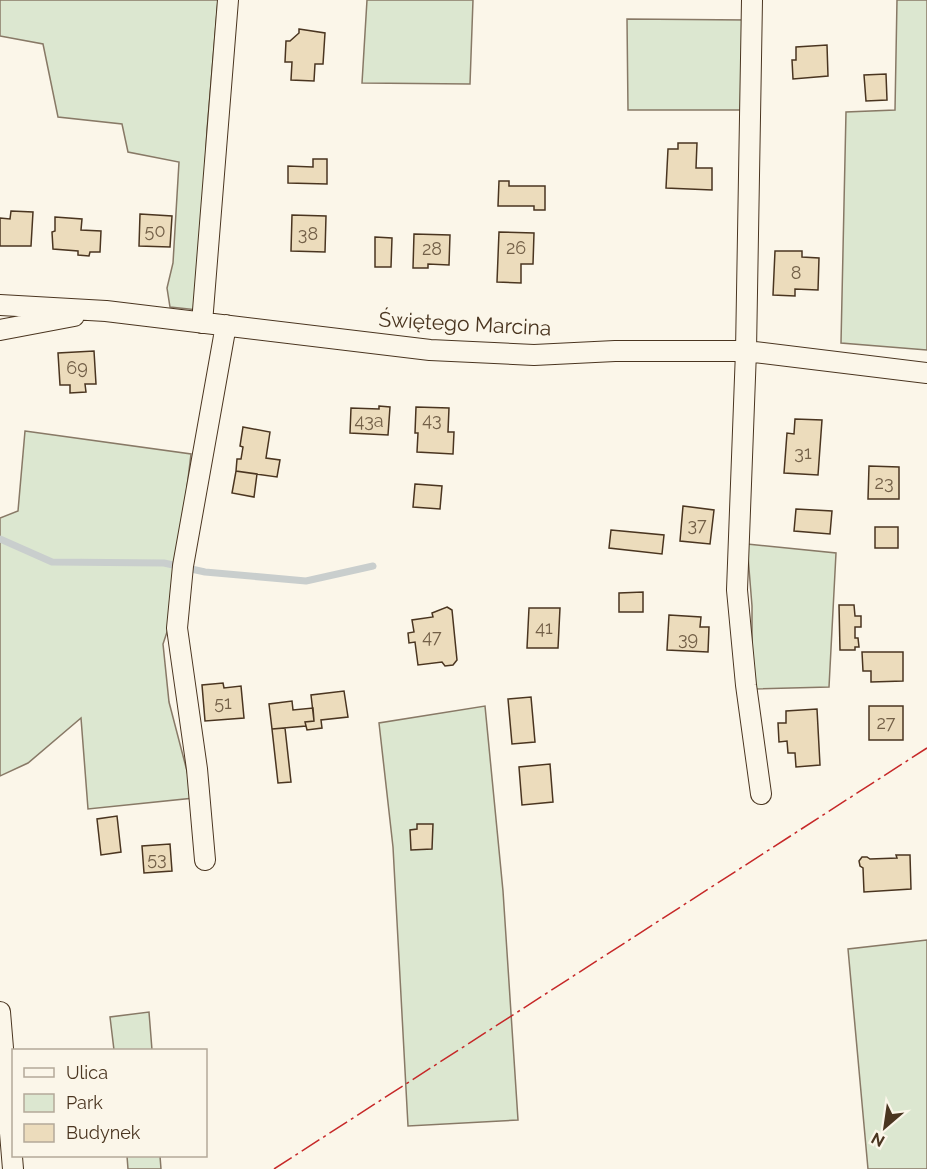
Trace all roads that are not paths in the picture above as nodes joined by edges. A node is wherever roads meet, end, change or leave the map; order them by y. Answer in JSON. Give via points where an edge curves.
{"nodes":[{"id":1,"x":228,"y":0,"type":"edge"},
{"id":2,"x":752,"y":0,"type":"edge"},
{"id":3,"x":0,"y":305,"type":"edge"},
{"id":4,"x":106,"y":311,"type":"junction"},
{"id":5,"x":202,"y":322,"type":"junction"},
{"id":6,"x":226,"y":326,"type":"junction"},
{"id":7,"x":0,"y":330,"type":"edge"},
{"id":8,"x":746,"y":351,"type":"junction"},
{"id":9,"x":927,"y":373,"type":"edge"},
{"id":10,"x":761,"y":794,"type":"dead end"},
{"id":11,"x":205,"y":860,"type":"dead end"},
{"id":12,"x":0,"y":1012,"type":"edge"},
{"id":13,"x":12,"y":1157,"type":"edge"}],
"edges":[{"from":1,"to":5,"type":"street"},
{"from":2,"to":8,"type":"street"},
{"from":3,"to":4,"type":"street","name":"Świętego Marcina"},
{"from":4,"to":5,"type":"street","name":"Świętego Marcina"},
{"from":4,"to":7,"type":"street"},
{"from":5,"to":6,"type":"street","name":"Świętego Marcina"},
{"from":6,"to":8,"type":"street","name":"Świętego Marcina","via":[[494,355]]},
{"from":6,"to":11,"type":"street","via":[[183,566],[177,628]]},
{"from":8,"to":9,"type":"street","name":"Świętego Marcina"},
{"from":8,"to":10,"type":"street","via":[[737,590]]},
{"from":12,"to":13,"type":"street"}]}
